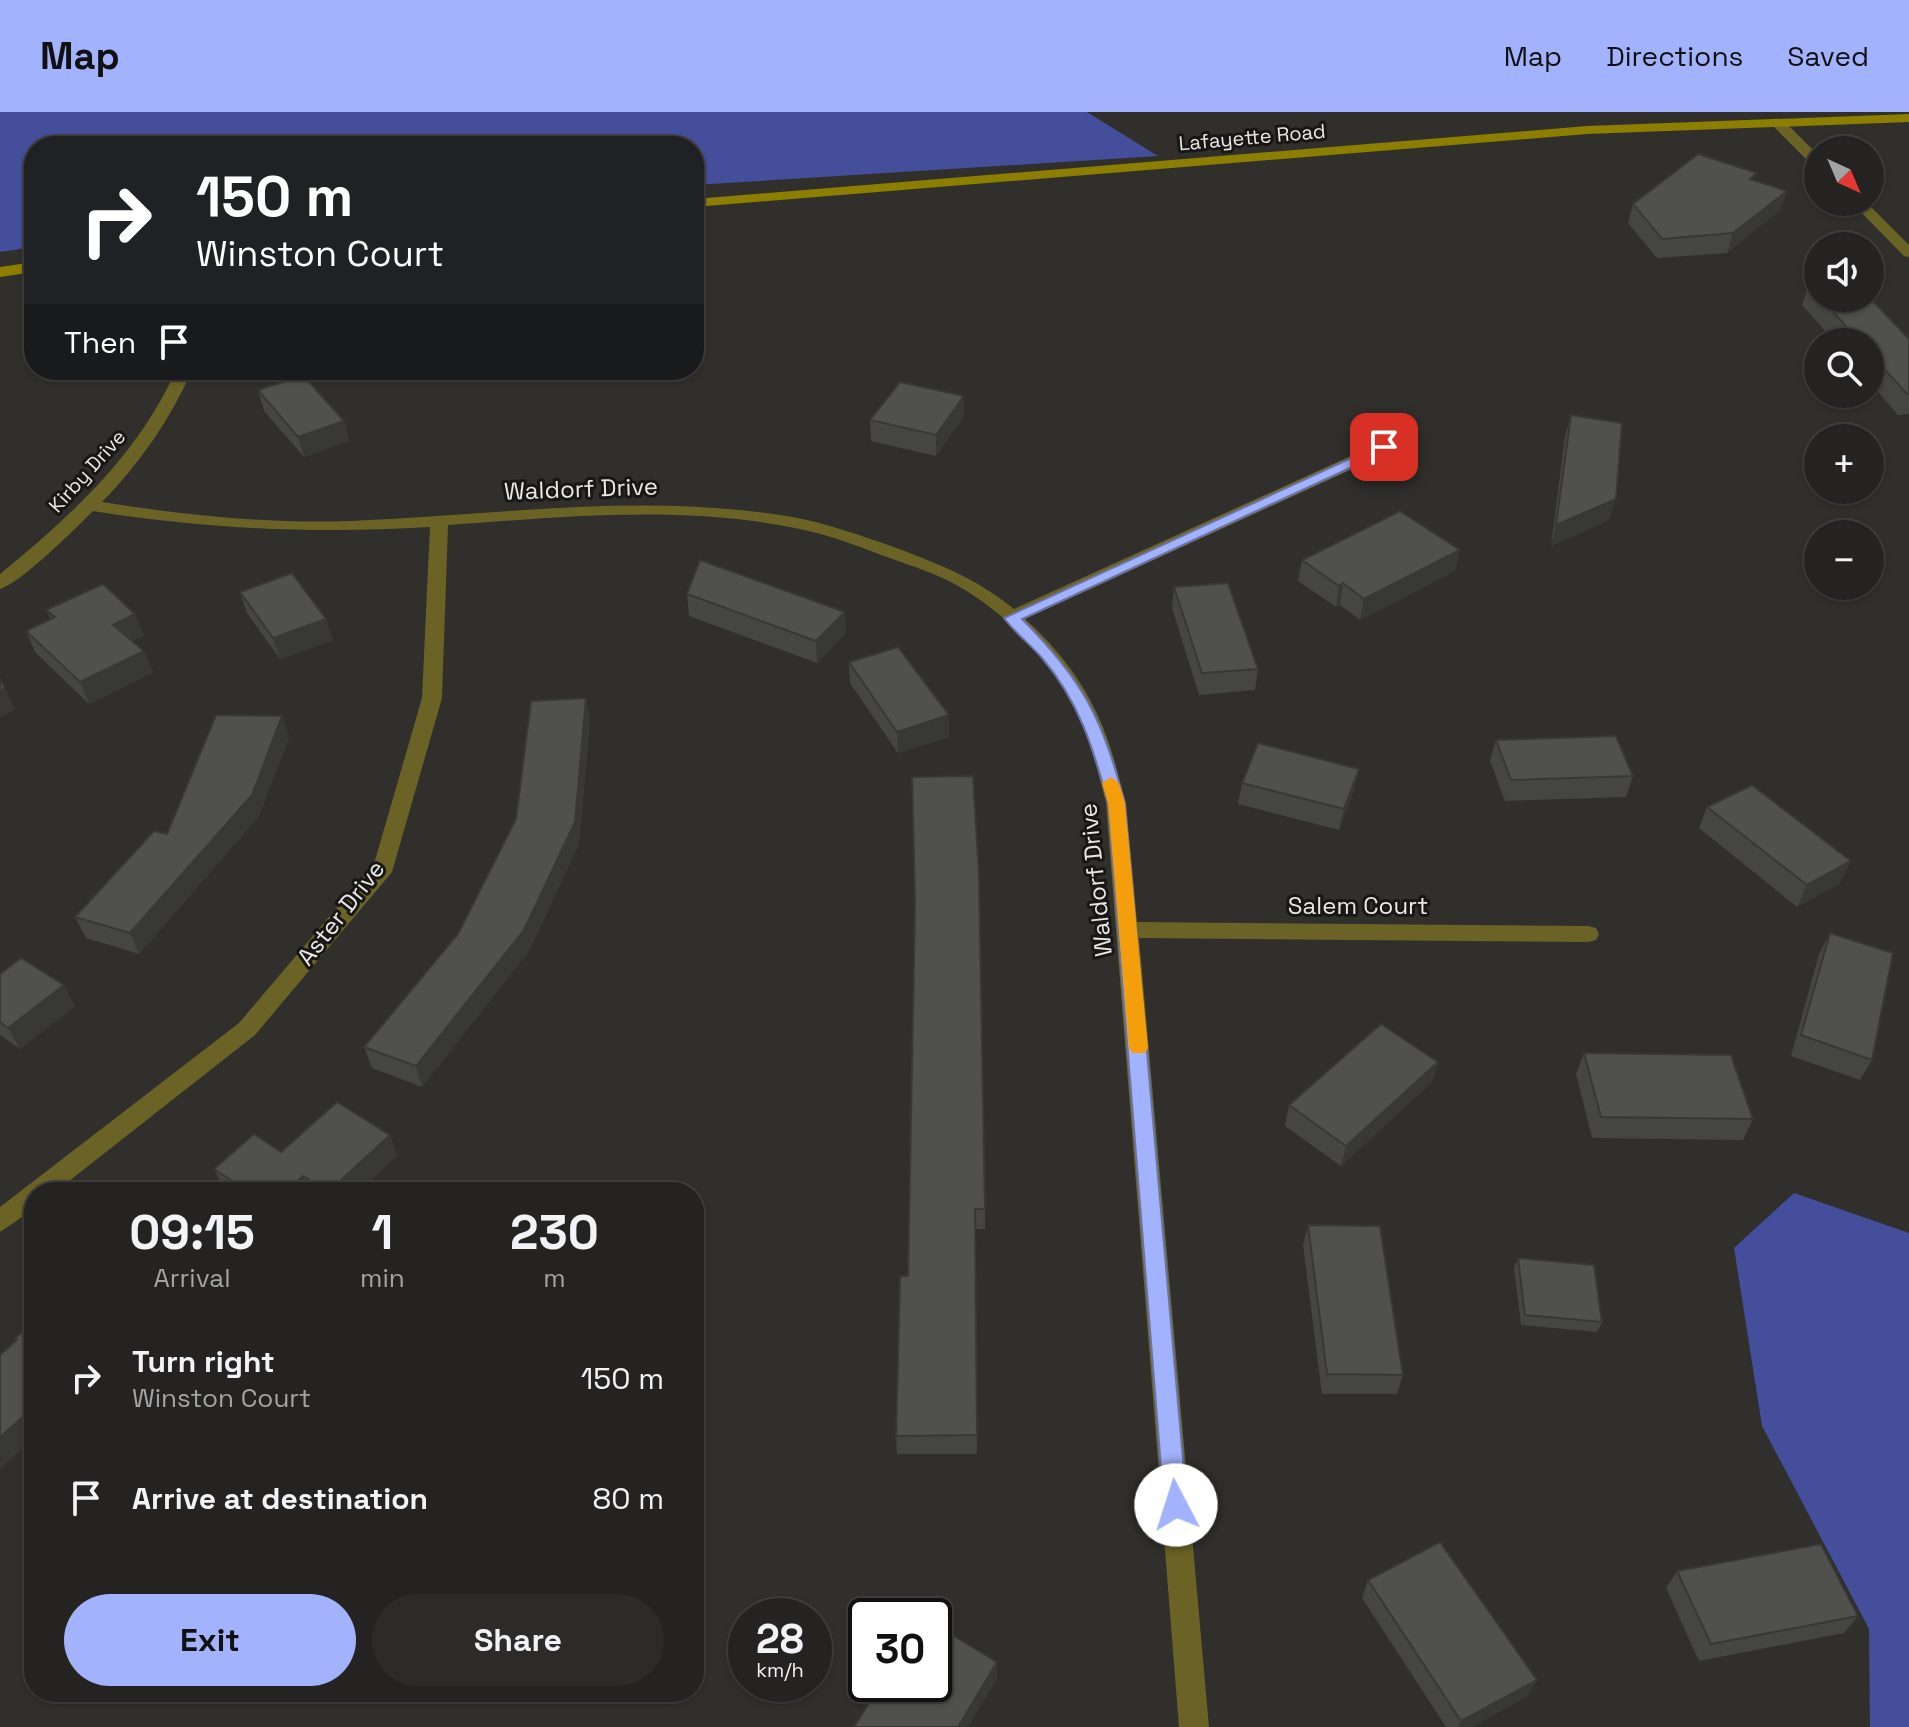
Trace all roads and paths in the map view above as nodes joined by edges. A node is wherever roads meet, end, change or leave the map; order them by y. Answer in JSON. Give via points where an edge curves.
{"nodes":[{"id":1,"x":1909,"y":118,"type":"edge"},
{"id":2,"x":1778,"y":123,"type":"junction"},
{"id":3,"x":1804,"y":149,"type":"edge"},
{"id":4,"x":704,"y":202,"type":"edge"},
{"id":5,"x":1872,"y":216,"type":"edge"},
{"id":6,"x":1909,"y":253,"type":"edge"},
{"id":7,"x":24,"y":268,"type":"edge"},
{"id":8,"x":0,"y":272,"type":"edge"},
{"id":9,"x":180,"y":380,"type":"edge"},
{"id":10,"x":1405,"y":438,"type":"dead end"},
{"id":11,"x":91,"y":505,"type":"junction"},
{"id":12,"x":439,"y":521,"type":"junction"},
{"id":13,"x":0,"y":583,"type":"edge"},
{"id":14,"x":1011,"y":618,"type":"junction"},
{"id":15,"x":1129,"y":930,"type":"junction"},
{"id":16,"x":1588,"y":934,"type":"dead end"},
{"id":17,"x":50,"y":1182,"type":"edge"},
{"id":18,"x":24,"y":1202,"type":"edge"},
{"id":19,"x":0,"y":1221,"type":"edge"},
{"id":20,"x":1194,"y":1727,"type":"edge"}],
"edges":[{"from":1,"to":2,"type":"main road","name":"Lafayette Road"},
{"from":2,"to":3,"type":"street"},
{"from":2,"to":4,"type":"main road","name":"Lafayette Road","via":[[1587,130]]},
{"from":5,"to":6,"type":"street"},
{"from":7,"to":8,"type":"main road"},
{"from":9,"to":11,"type":"street","name":"Kirby Drive","via":[[145,439]]},
{"from":10,"to":14,"type":"street"},
{"from":11,"to":12,"type":"street","name":"Waldorf Drive","via":[[242,526]]},
{"from":11,"to":13,"type":"street","name":"Kirby Drive"},
{"from":12,"to":14,"type":"street","name":"Waldorf Drive","via":[[652,511],[723,512],[793,522],[961,580]]},
{"from":12,"to":17,"type":"street","name":"Aster Drive","via":[[432,698],[384,867],[247,1029]]},
{"from":14,"to":15,"type":"street","name":"Waldorf Drive","via":[[1074,689],[1099,739],[1116,803]]},
{"from":15,"to":16,"type":"street","name":"Salem Court"},
{"from":15,"to":20,"type":"street","name":"Waldorf Drive"},
{"from":18,"to":19,"type":"street","name":"Aster Drive"}]}
